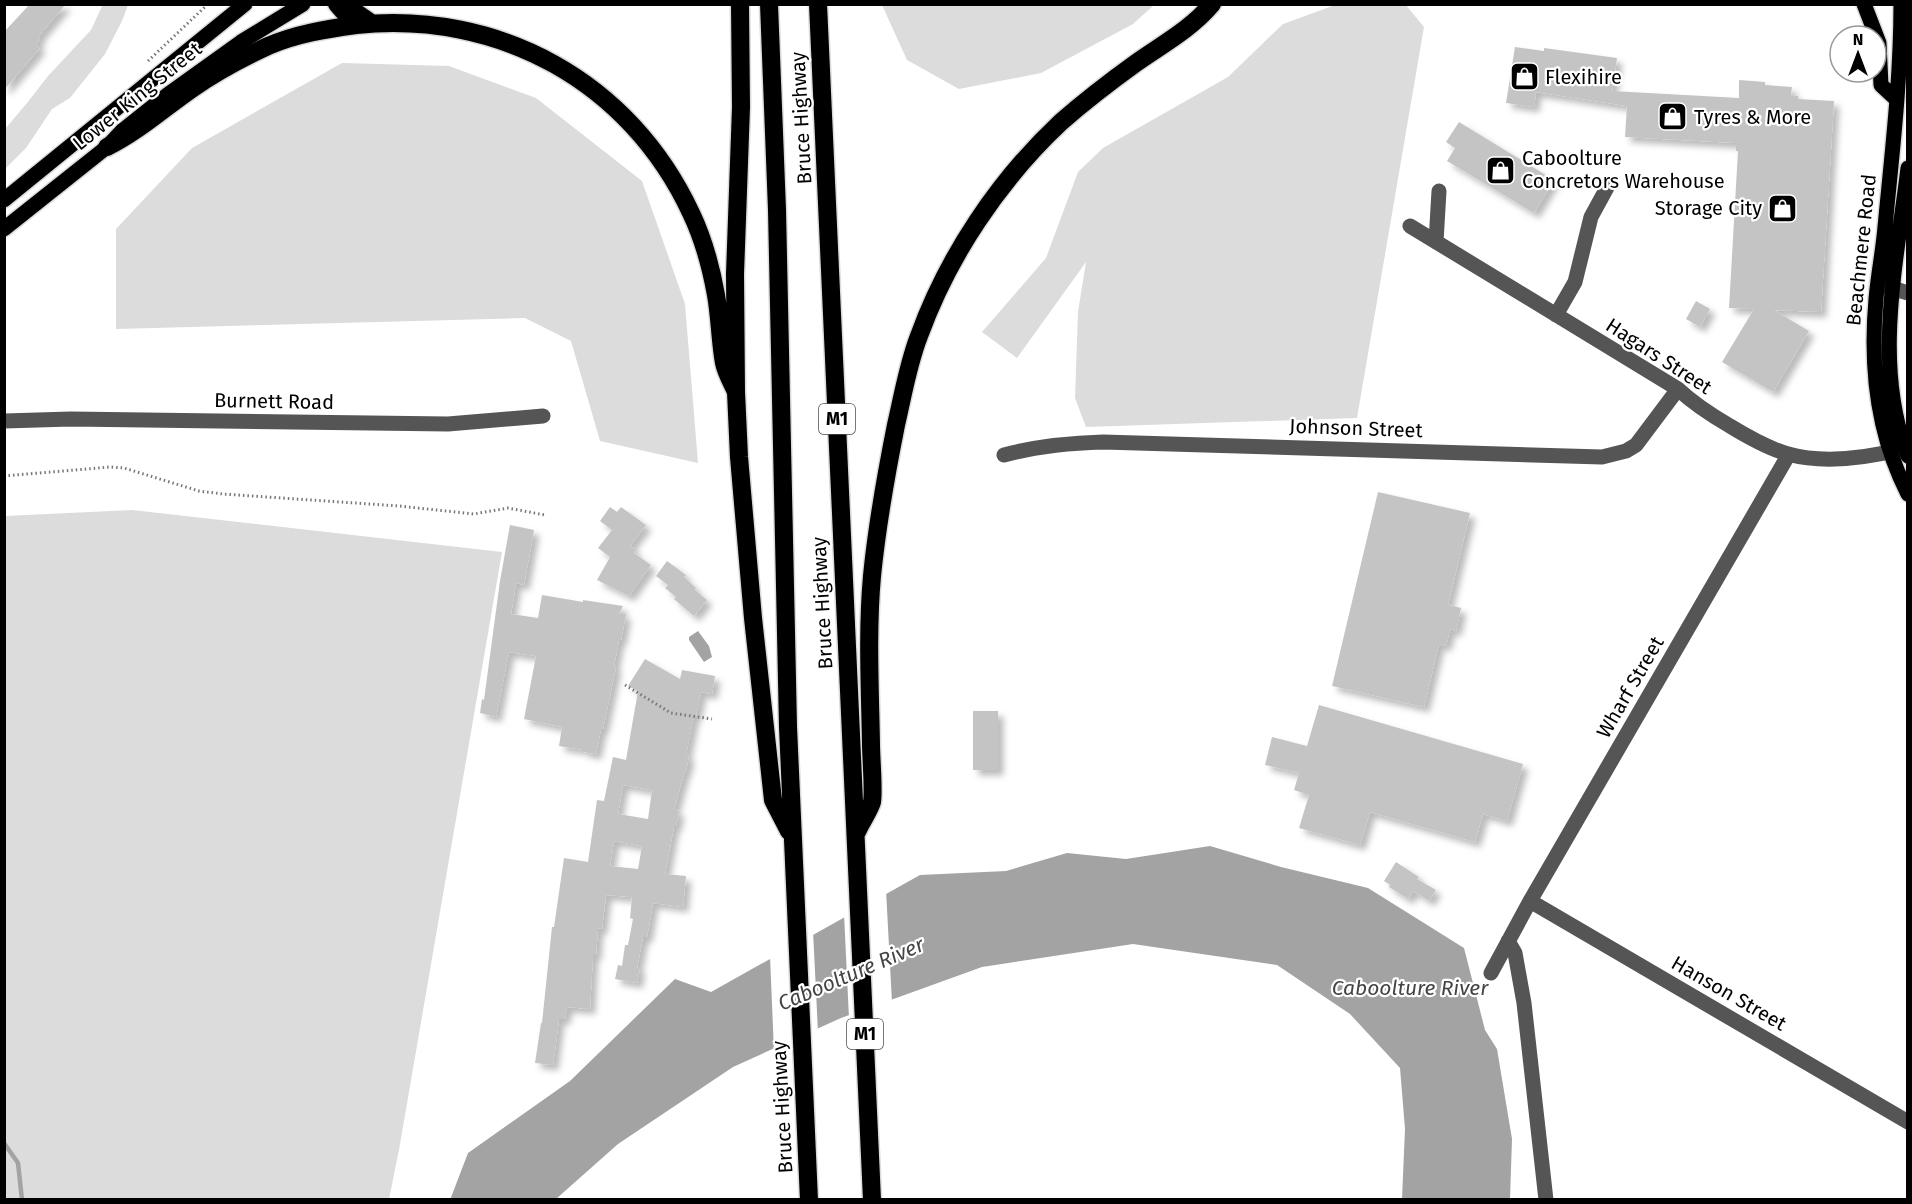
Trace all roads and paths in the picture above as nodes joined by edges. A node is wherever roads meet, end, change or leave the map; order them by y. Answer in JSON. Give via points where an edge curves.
{"nodes":[{"id":1,"x":208,"y":4,"type":"edge"},
{"id":2,"x":245,"y":4,"type":"edge"},
{"id":3,"x":303,"y":4,"type":"edge"},
{"id":4,"x":337,"y":4,"type":"edge"},
{"id":5,"x":740,"y":4,"type":"edge"},
{"id":6,"x":769,"y":4,"type":"edge"},
{"id":7,"x":818,"y":4,"type":"edge"},
{"id":8,"x":1212,"y":4,"type":"edge"},
{"id":9,"x":1864,"y":4,"type":"edge"},
{"id":10,"x":1901,"y":4,"type":"edge"},
{"id":11,"x":372,"y":24,"type":"junction"},
{"id":12,"x":145,"y":64,"type":"dead end"},
{"id":13,"x":1896,"y":99,"type":"junction"},
{"id":14,"x":107,"y":147,"type":"junction"},
{"id":15,"x":1908,"y":168,"type":"edge"},
{"id":16,"x":1609,"y":184,"type":"dead end"},
{"id":17,"x":1439,"y":191,"type":"dead end"},
{"id":18,"x":1888,"y":197,"type":"junction"},
{"id":19,"x":4,"y":200,"type":"edge"},
{"id":20,"x":1906,"y":201,"type":"edge"},
{"id":21,"x":1410,"y":226,"type":"dead end"},
{"id":22,"x":4,"y":229,"type":"edge"},
{"id":23,"x":1897,"y":232,"type":"edge"},
{"id":24,"x":1436,"y":242,"type":"junction"},
{"id":25,"x":1893,"y":288,"type":"edge"},
{"id":26,"x":1556,"y":315,"type":"junction"},
{"id":27,"x":1678,"y":389,"type":"junction"},
{"id":28,"x":736,"y":392,"type":"junction"},
{"id":29,"x":543,"y":416,"type":"dead end"},
{"id":30,"x":4,"y":421,"type":"edge"},
{"id":31,"x":1901,"y":452,"type":"edge"},
{"id":32,"x":1789,"y":454,"type":"junction"},
{"id":33,"x":1004,"y":455,"type":"dead end"},
{"id":34,"x":4,"y":476,"type":"edge"},
{"id":35,"x":1908,"y":494,"type":"edge"},
{"id":36,"x":545,"y":515,"type":"dead end"},
{"id":37,"x":624,"y":685,"type":"dead end"},
{"id":38,"x":712,"y":719,"type":"dead end"},
{"id":39,"x":856,"y":833,"type":"junction"},
{"id":40,"x":792,"y":838,"type":"junction"},
{"id":41,"x":1530,"y":901,"type":"junction"},
{"id":42,"x":1508,"y":941,"type":"junction"},
{"id":43,"x":1491,"y":973,"type":"dead end"},
{"id":44,"x":1908,"y":1122,"type":"edge"},
{"id":45,"x":809,"y":1200,"type":"edge"},
{"id":46,"x":872,"y":1200,"type":"edge"},
{"id":47,"x":1546,"y":1200,"type":"edge"}],
"edges":[{"from":1,"to":12,"type":"path"},
{"from":2,"to":19,"type":"main road","name":"Lower King Street"},
{"from":3,"to":14,"type":"main road","name":"Lower King Street","via":[[182,84]]},
{"from":4,"to":11,"type":"highway","via":[[343,11],[358,14]]},
{"from":5,"to":28,"type":"highway"},
{"from":6,"to":40,"type":"highway","name":"Bruce Highway"},
{"from":7,"to":39,"type":"highway","name":"Bruce Highway","number":"M1"},
{"from":8,"to":39,"type":"highway","via":[[1186,29],[1107,85],[1038,146],[987,207],[932,305],[918,338],[902,399],[876,529],[870,637],[872,801]]},
{"from":9,"to":13,"type":"main road","via":[[1879,43],[1881,85]]},
{"from":10,"to":13,"type":"main road","name":"Beachmere Road"},
{"from":11,"to":14,"type":"highway","via":[[319,31],[267,47],[193,88],[127,137]]},
{"from":11,"to":28,"type":"highway","via":[[449,27],[521,47],[582,81],[620,112],[667,168],[701,235],[717,297],[724,365]]},
{"from":13,"to":18,"type":"main road","name":"Beachmere Road"},
{"from":14,"to":22,"type":"main road","name":"Lower King Street"},
{"from":15,"to":20,"type":"main road","name":"Beachmere Road"},
{"from":16,"to":26,"type":"street","via":[[1589,223],[1575,282]]},
{"from":17,"to":24,"type":"street"},
{"from":18,"to":20,"type":"street"},
{"from":18,"to":23,"type":"main road","name":"Beachmere Road"},
{"from":20,"to":23,"type":"main road","name":"Beachmere Road"},
{"from":21,"to":24,"type":"street","name":"Hagars Street"},
{"from":23,"to":25,"type":"main road","name":"Beachmere Road"},
{"from":24,"to":26,"type":"street","name":"Hagars Street"},
{"from":25,"to":31,"type":"main road","name":"Beachmere Road","via":[[1874,324],[1875,367],[1880,413]]},
{"from":26,"to":27,"type":"street","name":"Hagars Street"},
{"from":27,"to":32,"type":"street","name":"Hagars Street","via":[[1697,406],[1750,438]]},
{"from":27,"to":33,"type":"street","name":"Johnson Street","via":[[1636,445],[1602,457],[1104,442],[1064,443]]},
{"from":28,"to":40,"type":"highway","via":[[746,550],[773,800]]},
{"from":29,"to":30,"type":"street","name":"Burnett Road","via":[[448,424]]},
{"from":31,"to":32,"type":"street","name":"Hagars Street","via":[[1830,459]]},
{"from":31,"to":35,"type":"main road","name":"Beachmere Road"},
{"from":32,"to":41,"type":"street","name":"Wharf Street"},
{"from":34,"to":36,"type":"path","via":[[124,468],[191,489],[223,494],[474,514],[508,508]]},
{"from":37,"to":38,"type":"path","via":[[670,713]]},
{"from":39,"to":46,"type":"highway","name":"Bruce Highway","number":"M1"},
{"from":40,"to":45,"type":"highway","name":"Bruce Highway"},
{"from":41,"to":42,"type":"street","name":"Wharf Street"},
{"from":41,"to":44,"type":"street","name":"Hanson Street"},
{"from":42,"to":43,"type":"street","name":"Wharf Street"},
{"from":42,"to":47,"type":"street","via":[[1515,953],[1522,993]]}]}
